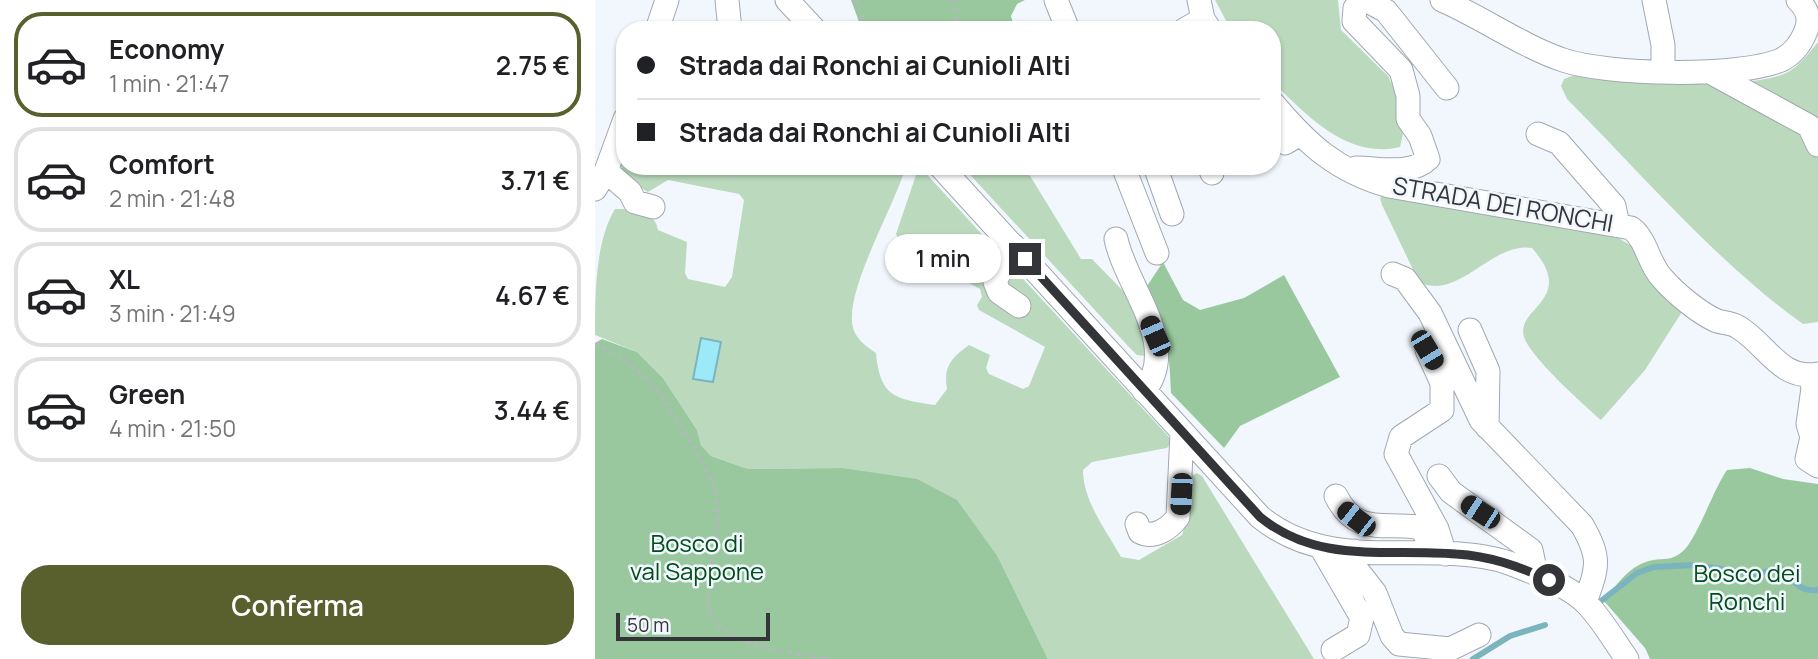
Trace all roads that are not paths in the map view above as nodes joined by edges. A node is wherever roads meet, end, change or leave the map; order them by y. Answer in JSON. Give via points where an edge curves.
{"nodes":[{"id":1,"x":667,"y":0,"type":"edge"},
{"id":2,"x":727,"y":0,"type":"edge"},
{"id":3,"x":787,"y":0,"type":"edge"},
{"id":4,"x":1056,"y":0,"type":"edge"},
{"id":5,"x":1364,"y":0,"type":"edge"},
{"id":6,"x":1442,"y":0,"type":"edge"},
{"id":7,"x":1654,"y":0,"type":"edge"},
{"id":8,"x":1798,"y":0,"type":"edge"},
{"id":9,"x":660,"y":21,"type":"edge"},
{"id":10,"x":729,"y":21,"type":"edge"},
{"id":11,"x":807,"y":21,"type":"edge"},
{"id":12,"x":1064,"y":21,"type":"edge"},
{"id":13,"x":1813,"y":23,"type":"edge"},
{"id":14,"x":1663,"y":71,"type":"junction"},
{"id":15,"x":1710,"y":72,"type":"junction"},
{"id":16,"x":1447,"y":88,"type":"dead end"},
{"id":17,"x":1281,"y":112,"type":"edge"},
{"id":18,"x":1300,"y":134,"type":"junction"},
{"id":19,"x":1538,"y":134,"type":"dead end"},
{"id":20,"x":1281,"y":139,"type":"edge"},
{"id":21,"x":616,"y":142,"type":"edge"},
{"id":22,"x":1818,"y":145,"type":"edge"},
{"id":23,"x":1339,"y":167,"type":"junction"},
{"id":24,"x":948,"y":175,"type":"edge"},
{"id":25,"x":1126,"y":175,"type":"edge"},
{"id":26,"x":1158,"y":175,"type":"edge"},
{"id":27,"x":601,"y":180,"type":"edge"},
{"id":28,"x":653,"y":207,"type":"dead end"},
{"id":29,"x":1172,"y":214,"type":"dead end"},
{"id":30,"x":1618,"y":225,"type":"junction"},
{"id":31,"x":1116,"y":239,"type":"dead end"},
{"id":32,"x":1013,"y":245,"type":"junction"},
{"id":33,"x":1157,"y":253,"type":"dead end"},
{"id":34,"x":1393,"y":274,"type":"dead end"},
{"id":35,"x":1019,"y":306,"type":"dead end"},
{"id":36,"x":1470,"y":330,"type":"dead end"},
{"id":37,"x":1427,"y":350,"type":"dead end"},
{"id":38,"x":1814,"y":375,"type":"edge"},
{"id":39,"x":1144,"y":391,"type":"junction"},
{"id":40,"x":1487,"y":427,"type":"junction"},
{"id":41,"x":1182,"y":433,"type":"junction"},
{"id":42,"x":1818,"y":466,"type":"edge"},
{"id":43,"x":1439,"y":476,"type":"dead end"},
{"id":44,"x":1336,"y":496,"type":"dead end"},
{"id":45,"x":1137,"y":524,"type":"dead end"},
{"id":46,"x":1322,"y":549,"type":"junction"},
{"id":47,"x":1354,"y":551,"type":"junction"},
{"id":48,"x":1438,"y":553,"type":"junction"},
{"id":49,"x":1536,"y":574,"type":"junction"},
{"id":50,"x":1585,"y":602,"type":"junction"},
{"id":51,"x":1479,"y":635,"type":"dead end"},
{"id":52,"x":1333,"y":650,"type":"dead end"},
{"id":53,"x":1627,"y":659,"type":"edge"}],
"edges":[{"from":1,"to":9,"type":"street"},
{"from":2,"to":10,"type":"street"},
{"from":3,"to":11,"type":"street"},
{"from":4,"to":12,"type":"street"},
{"from":5,"to":16,"type":"street","via":[[1386,11]]},
{"from":5,"to":23,"type":"street","name":"STRADA DEI RONCHI","via":[[1355,8],[1354,21],[1401,70],[1408,119],[1428,159],[1420,167],[1402,169]]},
{"from":6,"to":14,"type":"street","via":[[1562,60]]},
{"from":7,"to":14,"type":"street"},
{"from":8,"to":13,"type":"street"},
{"from":13,"to":15,"type":"street","via":[[1795,51],[1782,59],[1759,67]]},
{"from":14,"to":15,"type":"street"},
{"from":15,"to":22,"type":"street","via":[[1809,127]]},
{"from":17,"to":18,"type":"street","name":"STRADA DEI RONCHI"},
{"from":18,"to":20,"type":"street","via":[[1285,143]]},
{"from":18,"to":23,"type":"street","name":"STRADA DEI RONCHI"},
{"from":19,"to":30,"type":"street","via":[[1559,143],[1614,206]]},
{"from":21,"to":27,"type":"street"},
{"from":23,"to":30,"type":"street","name":"STRADA DEI RONCHI","via":[[1389,186]]},
{"from":24,"to":32,"type":"street"},
{"from":25,"to":33,"type":"street"},
{"from":26,"to":29,"type":"street"},
{"from":27,"to":28,"type":"street","via":[[630,192],[635,202]]},
{"from":30,"to":38,"type":"street","name":"STRADA DEI RONCHI","via":[[1640,234],[1661,277],[1685,298],[1711,317],[1737,326],[1785,369]]},
{"from":31,"to":39,"type":"street","via":[[1157,342],[1158,366]]},
{"from":32,"to":35,"type":"street","via":[[995,282],[999,292]]},
{"from":32,"to":39,"type":"street"},
{"from":34,"to":40,"type":"street","via":[[1405,279],[1430,313],[1469,399]]},
{"from":36,"to":40,"type":"street","via":[[1488,371]]},
{"from":37,"to":48,"type":"street","via":[[1442,383],[1442,410],[1401,437],[1397,454],[1437,529]]},
{"from":38,"to":42,"type":"street","via":[[1807,459]]},
{"from":39,"to":41,"type":"street"},
{"from":40,"to":50,"type":"street","via":[[1582,525],[1596,550],[1598,563]]},
{"from":41,"to":45,"type":"street","via":[[1178,517],[1172,526],[1155,534],[1140,531]]},
{"from":41,"to":46,"type":"street","via":[[1260,517],[1289,538]]},
{"from":43,"to":49,"type":"street","via":[[1451,492],[1531,550]]},
{"from":44,"to":48,"type":"street","via":[[1343,509],[1372,527],[1417,527]]},
{"from":46,"to":47,"type":"street"},
{"from":46,"to":52,"type":"street","via":[[1362,618],[1358,635]]},
{"from":47,"to":48,"type":"street"},
{"from":47,"to":51,"type":"street","via":[[1354,566],[1374,593],[1399,644],[1450,649]]},
{"from":48,"to":49,"type":"street","via":[[1510,562]]},
{"from":49,"to":50,"type":"street"},
{"from":50,"to":53,"type":"street"}]}
